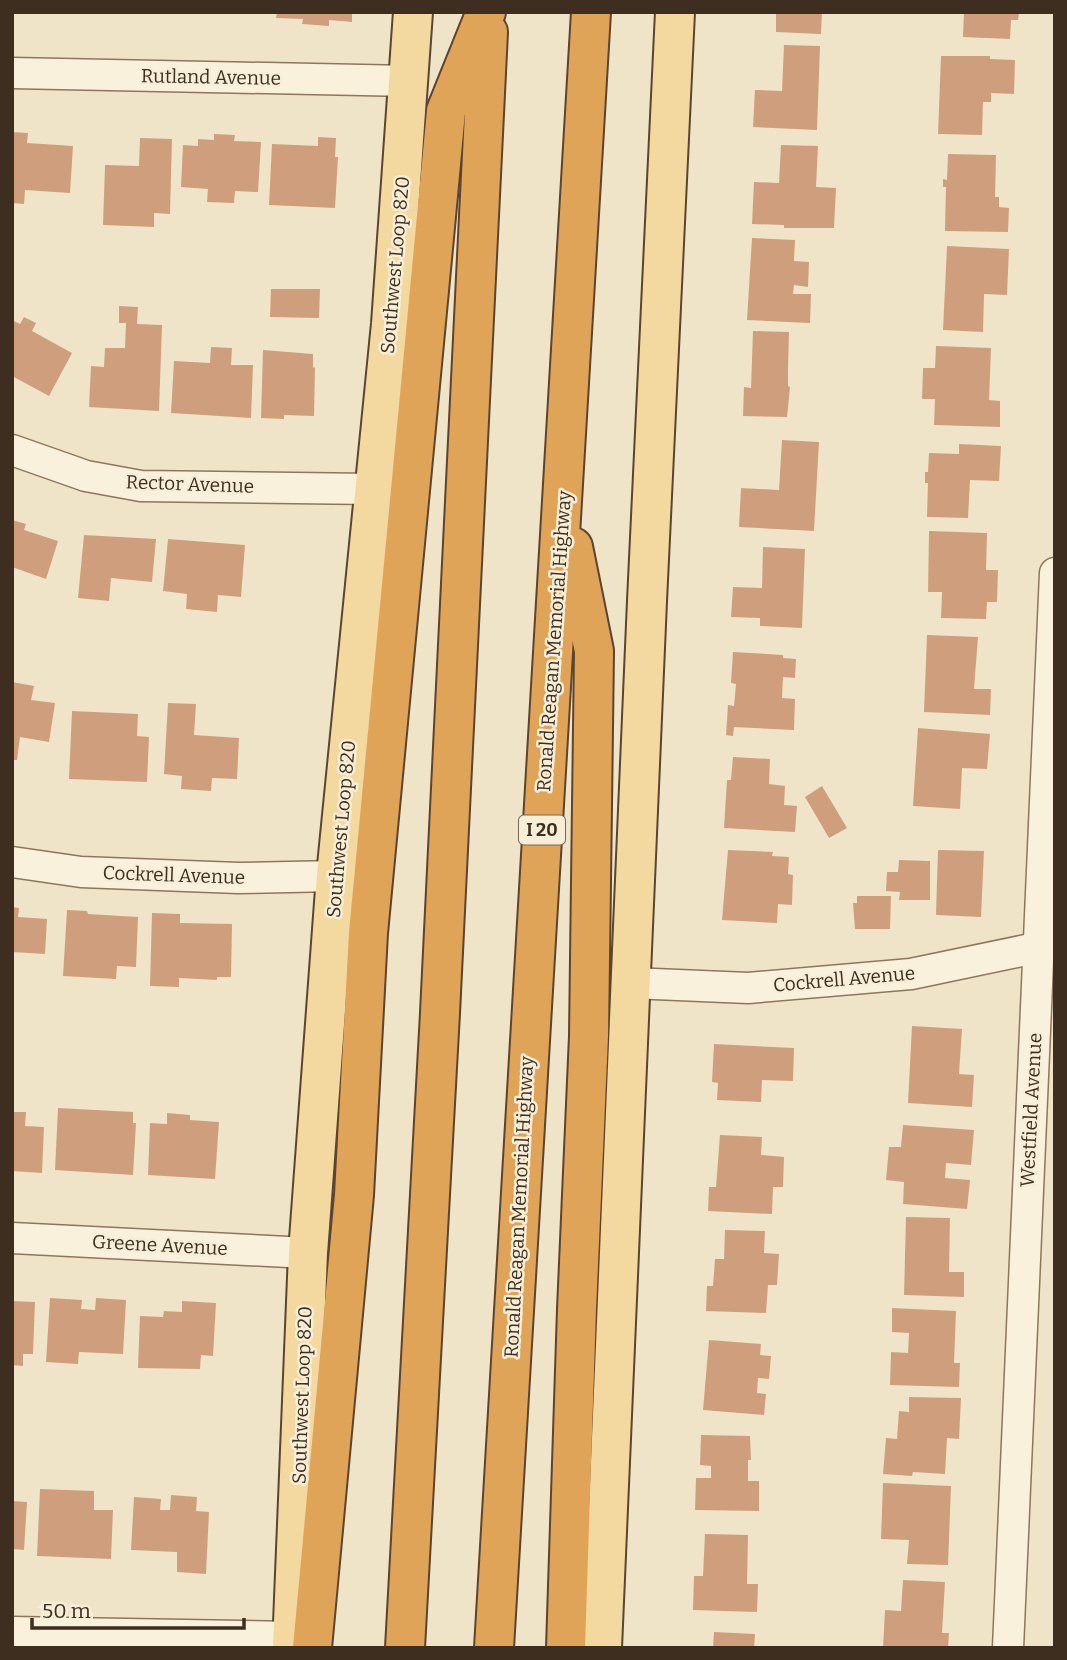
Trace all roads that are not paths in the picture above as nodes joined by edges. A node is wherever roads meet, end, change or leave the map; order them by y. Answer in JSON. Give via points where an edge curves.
{"nodes":[{"id":1,"x":413,"y":12,"type":"edge"},
{"id":2,"x":488,"y":12,"type":"edge"},
{"id":3,"x":591,"y":12,"type":"edge"},
{"id":4,"x":676,"y":12,"type":"edge"},
{"id":5,"x":12,"y":73,"type":"edge"},
{"id":6,"x":410,"y":81,"type":"junction"},
{"id":7,"x":12,"y":450,"type":"edge"},
{"id":8,"x":373,"y":489,"type":"junction"},
{"id":9,"x":563,"y":498,"type":"junction"},
{"id":10,"x":1055,"y":573,"type":"edge"},
{"id":11,"x":12,"y":862,"type":"edge"},
{"id":12,"x":336,"y":876,"type":"junction"},
{"id":13,"x":1047,"y":945,"type":"edge"},
{"id":14,"x":631,"y":983,"type":"junction"},
{"id":15,"x":12,"y":1238,"type":"edge"},
{"id":16,"x":308,"y":1253,"type":"junction"},
{"id":17,"x":12,"y":1632,"type":"edge"},
{"id":18,"x":298,"y":1644,"type":"edge"},
{"id":19,"x":405,"y":1648,"type":"edge"},
{"id":20,"x":494,"y":1648,"type":"edge"},
{"id":21,"x":566,"y":1648,"type":"edge"},
{"id":22,"x":602,"y":1648,"type":"edge"},
{"id":23,"x":1008,"y":1648,"type":"edge"}],
"edges":[{"from":1,"to":6,"type":"main road","name":"Southwest Loop 820"},
{"from":2,"to":18,"type":"highway","via":[[446,111],[369,919],[354,1195]]},
{"from":2,"to":19,"type":"highway"},
{"from":3,"to":9,"type":"highway","name":"Ronald Reagan Memorial Highway","number":"I 20"},
{"from":4,"to":14,"type":"main road"},
{"from":5,"to":6,"type":"street","name":"Rutland Avenue"},
{"from":6,"to":8,"type":"main road","name":"Southwest Loop 820"},
{"from":7,"to":8,"type":"street","name":"Rector Avenue","via":[[86,476],[141,486]]},
{"from":8,"to":12,"type":"main road","name":"Southwest Loop 820"},
{"from":9,"to":20,"type":"highway","name":"Ronald Reagan Memorial Highway","number":"I 20"},
{"from":9,"to":21,"type":"highway","via":[[594,651],[589,1036]]},
{"from":10,"to":13,"type":"street","name":"Westfield Avenue"},
{"from":11,"to":12,"type":"street","name":"Cockrell Avenue","via":[[81,872],[238,878]]},
{"from":12,"to":16,"type":"main road","name":"Southwest Loop 820"},
{"from":13,"to":14,"type":"street","name":"Cockrell Avenue","via":[[911,974],[748,988]]},
{"from":13,"to":23,"type":"street","name":"Westfield Avenue"},
{"from":14,"to":22,"type":"main road"},
{"from":15,"to":16,"type":"street","name":"Greene Avenue"},
{"from":16,"to":18,"type":"main road","name":"Southwest Loop 820"},
{"from":17,"to":18,"type":"street"}]}
